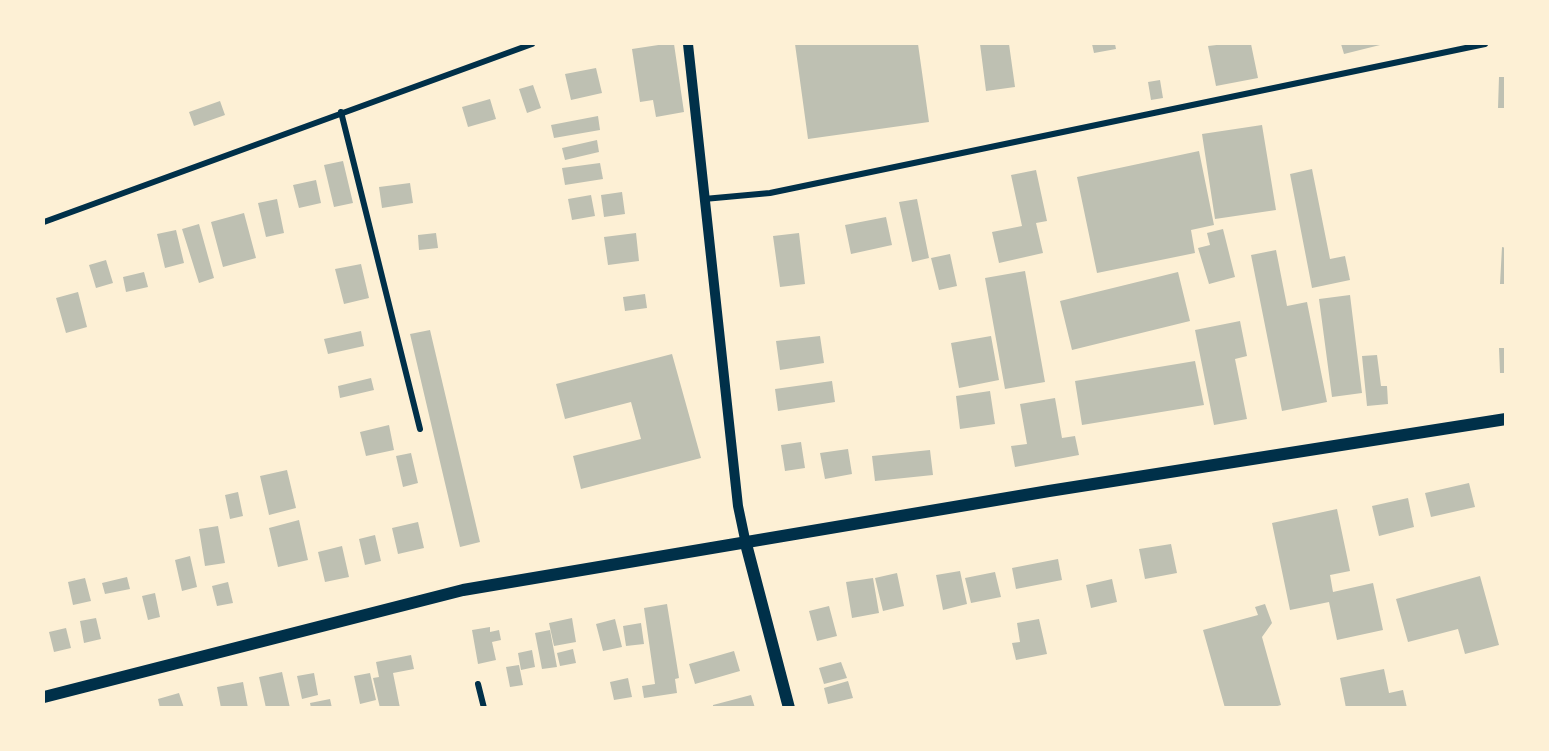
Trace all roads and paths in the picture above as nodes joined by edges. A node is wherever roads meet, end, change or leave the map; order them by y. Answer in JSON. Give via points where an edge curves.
{"nodes":[{"id":1,"x":532,"y":44,"type":"edge"},
{"id":2,"x":688,"y":44,"type":"edge"},
{"id":3,"x":1485,"y":44,"type":"edge"},
{"id":4,"x":341,"y":112,"type":"junction"},
{"id":5,"x":704,"y":199,"type":"junction"},
{"id":6,"x":44,"y":222,"type":"edge"},
{"id":7,"x":1506,"y":419,"type":"edge"},
{"id":8,"x":420,"y":429,"type":"dead end"},
{"id":9,"x":746,"y":544,"type":"junction"},
{"id":10,"x":478,"y":684,"type":"dead end"},
{"id":11,"x":44,"y":697,"type":"edge"},
{"id":12,"x":484,"y":708,"type":"edge"},
{"id":13,"x":789,"y":708,"type":"edge"}],
"edges":[{"from":1,"to":4,"type":"street"},
{"from":2,"to":5,"type":"street"},
{"from":3,"to":5,"type":"street","via":[[770,193]]},
{"from":4,"to":6,"type":"street"},
{"from":4,"to":8,"type":"street"},
{"from":5,"to":9,"type":"street","via":[[738,507]]},
{"from":7,"to":9,"type":"main road","via":[[1029,494]]},
{"from":9,"to":11,"type":"main road","via":[[463,590]]},
{"from":9,"to":13,"type":"main road"},
{"from":10,"to":12,"type":"street"}]}
